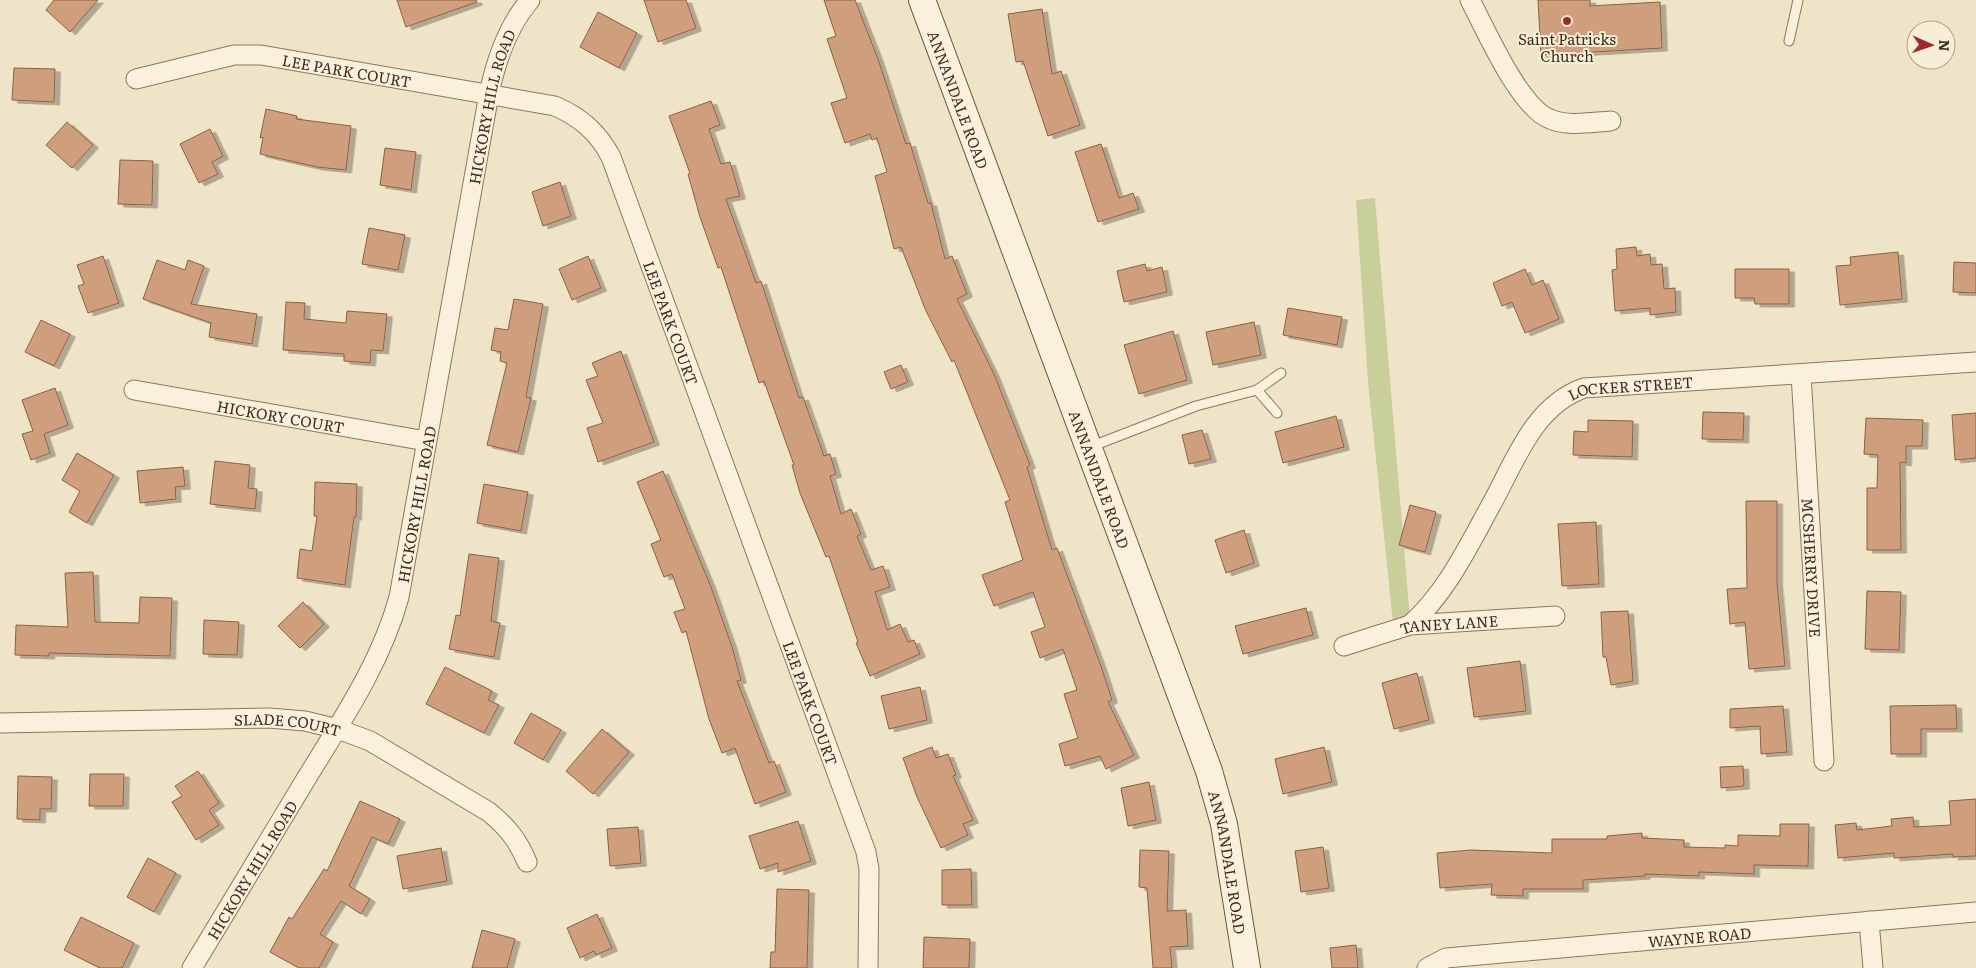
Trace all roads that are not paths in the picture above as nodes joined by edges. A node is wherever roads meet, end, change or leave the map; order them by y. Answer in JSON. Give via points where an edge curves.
{"nodes":[{"id":1,"x":530,"y":0,"type":"edge"},
{"id":2,"x":922,"y":0,"type":"edge"},
{"id":3,"x":1470,"y":0,"type":"edge"},
{"id":4,"x":1798,"y":0,"type":"edge"},
{"id":5,"x":1789,"y":41,"type":"dead end"},
{"id":6,"x":136,"y":79,"type":"dead end"},
{"id":7,"x":489,"y":94,"type":"junction"},
{"id":8,"x":1611,"y":121,"type":"dead end"},
{"id":9,"x":1976,"y":362,"type":"edge"},
{"id":10,"x":1281,"y":373,"type":"dead end"},
{"id":11,"x":1801,"y":374,"type":"junction"},
{"id":12,"x":134,"y":390,"type":"dead end"},
{"id":13,"x":1257,"y":390,"type":"junction"},
{"id":14,"x":1277,"y":413,"type":"dead end"},
{"id":15,"x":426,"y":441,"type":"junction"},
{"id":16,"x":1089,"y":448,"type":"junction"},
{"id":17,"x":1555,"y":616,"type":"dead end"},
{"id":18,"x":1410,"y":625,"type":"junction"},
{"id":19,"x":1344,"y":646,"type":"dead end"},
{"id":20,"x":0,"y":723,"type":"edge"},
{"id":21,"x":338,"y":729,"type":"junction"},
{"id":22,"x":1824,"y":760,"type":"dead end"},
{"id":23,"x":527,"y":862,"type":"dead end"},
{"id":24,"x":1976,"y":912,"type":"edge"},
{"id":25,"x":1869,"y":921,"type":"junction"},
{"id":26,"x":192,"y":968,"type":"edge"},
{"id":27,"x":868,"y":968,"type":"edge"},
{"id":28,"x":1247,"y":968,"type":"edge"},
{"id":29,"x":1427,"y":968,"type":"edge"},
{"id":30,"x":1873,"y":968,"type":"edge"}],
"edges":[{"from":1,"to":7,"type":"street","name":"HICKORY HILL ROAD","via":[[508,32],[496,62]]},
{"from":2,"to":16,"type":"main road","name":"ANNANDALE ROAD"},
{"from":3,"to":8,"type":"street","via":[[1524,98],[1536,112],[1551,120],[1569,123]]},
{"from":4,"to":5,"type":"lane"},
{"from":6,"to":7,"type":"street","name":"LEE PARK COURT","via":[[234,55],[260,55]]},
{"from":7,"to":15,"type":"street","name":"HICKORY HILL ROAD"},
{"from":7,"to":27,"type":"street","name":"LEE PARK COURT","via":[[555,106],[574,115],[593,130],[611,157],[866,852],[869,869]]},
{"from":9,"to":11,"type":"street","name":"LOCKER STREET"},
{"from":10,"to":13,"type":"lane"},
{"from":11,"to":18,"type":"street","name":"LOCKER STREET","via":[[1584,388],[1569,393],[1523,443],[1443,590]]},
{"from":11,"to":22,"type":"street","name":"MCSHERRY DRIVE"},
{"from":12,"to":15,"type":"street","name":"HICKORY COURT"},
{"from":13,"to":14,"type":"lane"},
{"from":13,"to":16,"type":"lane","via":[[1196,406]]},
{"from":15,"to":21,"type":"street","name":"HICKORY HILL ROAD","via":[[392,621],[380,652]]},
{"from":16,"to":28,"type":"main road","name":"ANNANDALE ROAD","via":[[1209,771],[1224,824]]},
{"from":17,"to":18,"type":"street","name":"TANEY LANE"},
{"from":18,"to":19,"type":"street","name":"TANEY LANE"},
{"from":20,"to":21,"type":"street","name":"SLADE COURT","via":[[269,718],[305,721]]},
{"from":21,"to":23,"type":"street","name":"SLADE COURT","via":[[370,741],[489,812],[518,842]]},
{"from":21,"to":26,"type":"street","name":"HICKORY HILL ROAD"},
{"from":24,"to":25,"type":"street","name":"WAYNE ROAD"},
{"from":25,"to":29,"type":"street","name":"WAYNE ROAD","via":[[1446,958]]},
{"from":25,"to":30,"type":"street"}]}
